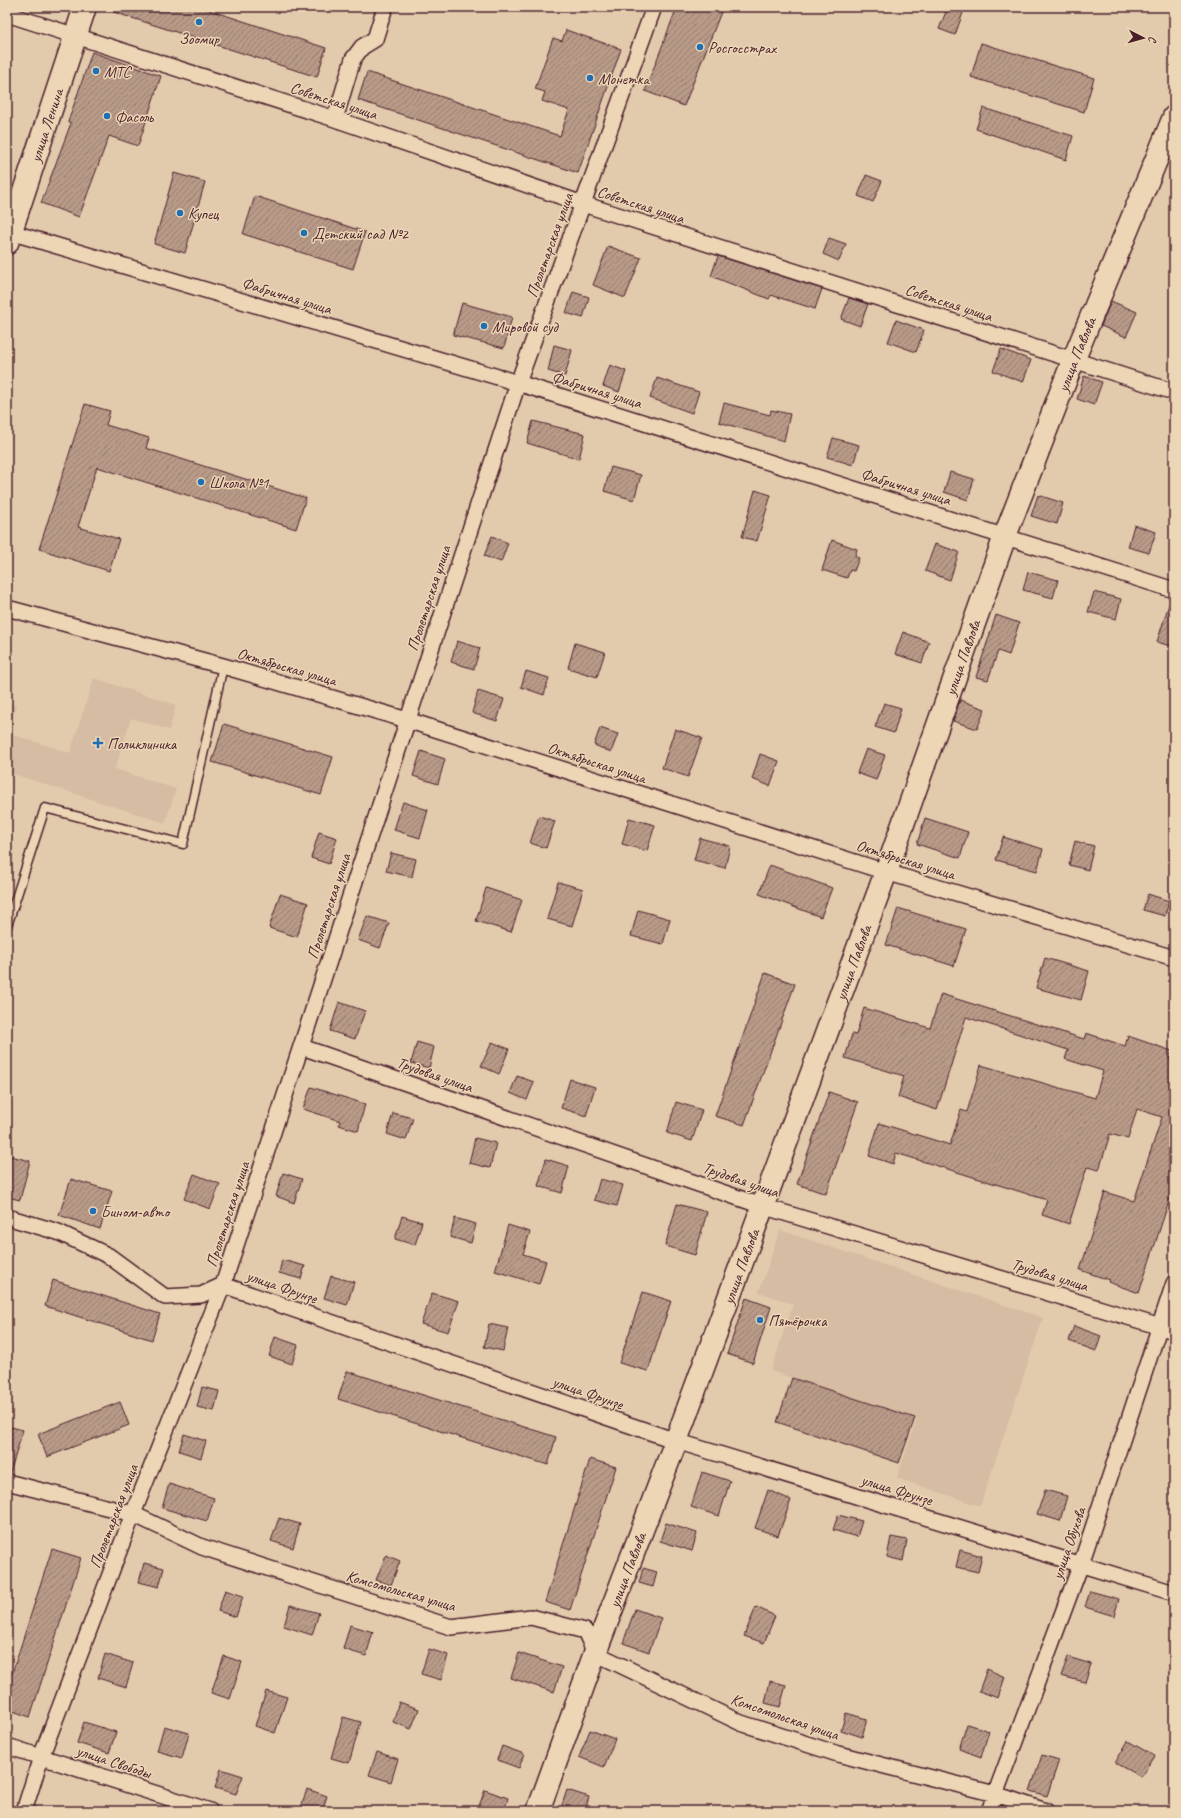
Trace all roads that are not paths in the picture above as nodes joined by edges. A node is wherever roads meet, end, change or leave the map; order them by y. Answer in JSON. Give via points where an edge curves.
{"nodes":[{"id":1,"x":86,"y":7,"type":"edge"},
{"id":2,"x":385,"y":7,"type":"edge"},
{"id":3,"x":654,"y":7,"type":"edge"},
{"id":4,"x":7,"y":14,"type":"edge"},
{"id":5,"x":76,"y":37,"type":"junction"},
{"id":6,"x":1174,"y":117,"type":"edge"},
{"id":7,"x":336,"y":119,"type":"junction"},
{"id":8,"x":583,"y":204,"type":"junction"},
{"id":9,"x":8,"y":235,"type":"edge"},
{"id":10,"x":1073,"y":361,"type":"junction"},
{"id":11,"x":518,"y":383,"type":"junction"},
{"id":12,"x":1174,"y":392,"type":"edge"},
{"id":13,"x":1005,"y":536,"type":"junction"},
{"id":14,"x":1174,"y":590,"type":"edge"},
{"id":15,"x":7,"y":608,"type":"edge"},
{"id":16,"x":223,"y":666,"type":"junction"},
{"id":17,"x":407,"y":720,"type":"junction"},
{"id":18,"x":886,"y":872,"type":"junction"},
{"id":19,"x":7,"y":926,"type":"edge"},
{"id":20,"x":1174,"y":958,"type":"edge"},
{"id":21,"x":302,"y":1047,"type":"junction"},
{"id":22,"x":762,"y":1206,"type":"junction"},
{"id":23,"x":7,"y":1217,"type":"edge"},
{"id":24,"x":1174,"y":1283,"type":"edge"},
{"id":25,"x":223,"y":1285,"type":"junction"},
{"id":26,"x":1159,"y":1326,"type":"junction"},
{"id":27,"x":1174,"y":1331,"type":"edge"},
{"id":28,"x":676,"y":1441,"type":"junction"},
{"id":29,"x":7,"y":1482,"type":"edge"},
{"id":30,"x":133,"y":1514,"type":"junction"},
{"id":31,"x":1081,"y":1564,"type":"junction"},
{"id":32,"x":1174,"y":1593,"type":"edge"},
{"id":33,"x":595,"y":1653,"type":"junction"},
{"id":34,"x":7,"y":1746,"type":"edge"},
{"id":35,"x":41,"y":1757,"type":"junction"},
{"id":36,"x":995,"y":1794,"type":"junction"},
{"id":37,"x":24,"y":1811,"type":"edge"},
{"id":38,"x":210,"y":1811,"type":"edge"},
{"id":39,"x":538,"y":1811,"type":"edge"},
{"id":40,"x":989,"y":1811,"type":"edge"},
{"id":41,"x":1046,"y":1811,"type":"edge"}],
"edges":[{"from":1,"to":5,"type":"street","name":"улица Ленина"},
{"from":2,"to":7,"type":"street","via":[[376,39],[362,46],[353,59]]},
{"from":3,"to":8,"type":"street","name":"Пролетарская улица"},
{"from":4,"to":5,"type":"street","name":"Советская улица"},
{"from":5,"to":7,"type":"street","name":"Советская улица"},
{"from":5,"to":9,"type":"street","name":"улица Ленина"},
{"from":6,"to":10,"type":"street","name":"улица Павлова"},
{"from":7,"to":8,"type":"street","name":"Советская улица"},
{"from":8,"to":10,"type":"street","name":"Советская улица"},
{"from":8,"to":11,"type":"street","name":"Пролетарская улица"},
{"from":9,"to":11,"type":"street","name":"Фабричная улица"},
{"from":10,"to":12,"type":"street","name":"Советская улица"},
{"from":10,"to":13,"type":"street","name":"улица Павлова"},
{"from":11,"to":13,"type":"street","name":"Фабричная улица"},
{"from":11,"to":17,"type":"street","name":"Пролетарская улица"},
{"from":13,"to":14,"type":"street","name":"Фабричная улица"},
{"from":13,"to":18,"type":"street","name":"улица Павлова"},
{"from":15,"to":16,"type":"street","name":"Октябрьская улица"},
{"from":16,"to":17,"type":"street","name":"Октябрьская улица"},
{"from":16,"to":19,"type":"lane","via":[[183,844],[45,808]]},
{"from":17,"to":18,"type":"street","name":"Октябрьская улица"},
{"from":17,"to":21,"type":"street","name":"Пролетарская улица"},
{"from":18,"to":20,"type":"street","name":"Октябрьская улица"},
{"from":18,"to":22,"type":"street","name":"улица Павлова"},
{"from":21,"to":22,"type":"street","name":"Трудовая улица"},
{"from":21,"to":25,"type":"street","name":"Пролетарская улица"},
{"from":22,"to":26,"type":"street","name":"Трудовая улица"},
{"from":22,"to":28,"type":"street","name":"улица Павлова"},
{"from":23,"to":25,"type":"street","name":"улица Фрунзе","via":[[58,1232],[109,1256],[165,1297],[201,1295]]},
{"from":24,"to":26,"type":"street","name":"улица Обухова"},
{"from":25,"to":28,"type":"street","name":"улица Фрунзе"},
{"from":25,"to":30,"type":"street","name":"Пролетарская улица"},
{"from":26,"to":27,"type":"street","name":"Трудовая улица"},
{"from":26,"to":31,"type":"street","name":"улица Обухова"},
{"from":28,"to":31,"type":"street","name":"улица Фрунзе"},
{"from":28,"to":33,"type":"street","name":"улица Павлова"},
{"from":29,"to":30,"type":"street","name":"Комсомольская улица"},
{"from":30,"to":33,"type":"street","name":"Комсомольская улица","via":[[202,1547],[451,1627],[531,1617],[585,1631]]},
{"from":30,"to":35,"type":"street","name":"Пролетарская улица"},
{"from":31,"to":32,"type":"street","name":"улица Фрунзе"},
{"from":31,"to":36,"type":"street","name":"улица Обухова"},
{"from":33,"to":36,"type":"street","name":"Комсомольская улица","via":[[741,1723],[838,1754]]},
{"from":33,"to":39,"type":"street","name":"улица Павлова"},
{"from":34,"to":35,"type":"street","name":"улица Свободы"},
{"from":35,"to":37,"type":"street","name":"Пролетарская улица"},
{"from":35,"to":38,"type":"street","name":"улица Свободы"},
{"from":36,"to":40,"type":"street","name":"улица Обухова"},
{"from":36,"to":41,"type":"street","name":"Комсомольская улица"}]}
